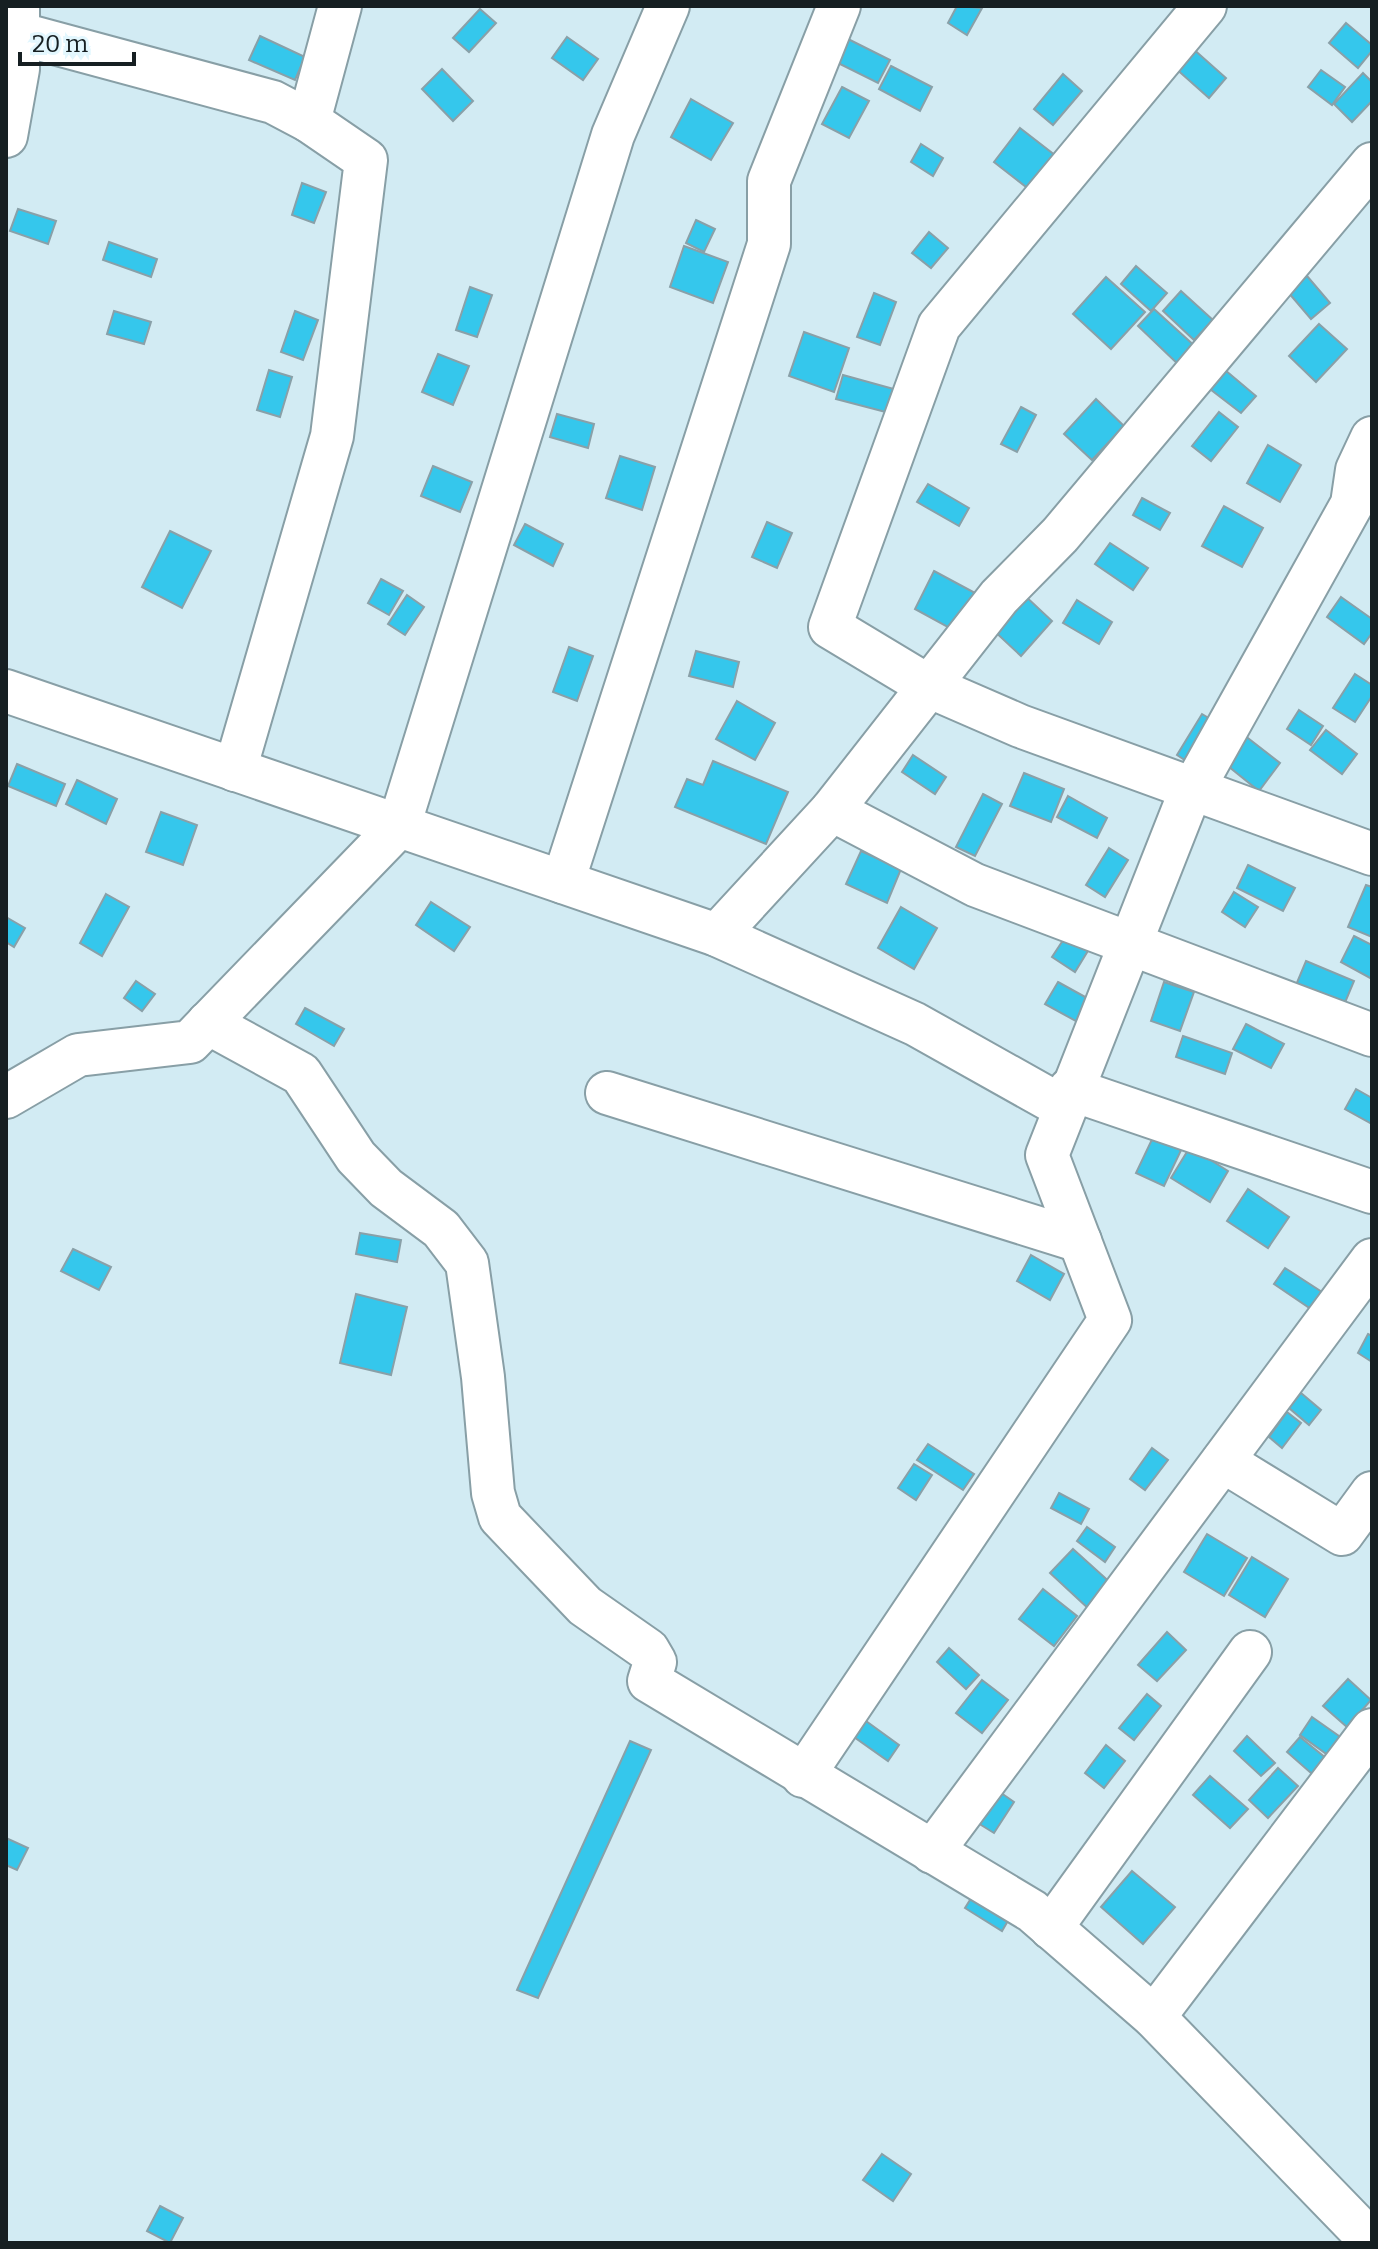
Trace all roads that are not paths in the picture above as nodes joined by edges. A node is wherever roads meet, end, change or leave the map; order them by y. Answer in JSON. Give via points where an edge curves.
{"nodes":[{"id":1,"x":340,"y":6,"type":"edge"},
{"id":2,"x":668,"y":6,"type":"edge"},
{"id":3,"x":839,"y":6,"type":"edge"},
{"id":4,"x":1205,"y":6,"type":"edge"},
{"id":5,"x":18,"y":19,"type":"edge"},
{"id":6,"x":309,"y":121,"type":"junction"},
{"id":7,"x":6,"y":136,"type":"edge"},
{"id":8,"x":1372,"y":164,"type":"edge"},
{"id":9,"x":1372,"y":438,"type":"edge"},
{"id":10,"x":928,"y":686,"type":"junction"},
{"id":11,"x":6,"y":691,"type":"edge"},
{"id":12,"x":235,"y":770,"type":"junction"},
{"id":13,"x":1193,"y":790,"type":"junction"},
{"id":14,"x":832,"y":810,"type":"junction"},
{"id":15,"x":399,"y":826,"type":"junction"},
{"id":16,"x":1372,"y":854,"type":"edge"},
{"id":17,"x":563,"y":882,"type":"junction"},
{"id":18,"x":717,"y":935,"type":"junction"},
{"id":19,"x":1129,"y":943,"type":"junction"},
{"id":20,"x":208,"y":1023,"type":"junction"},
{"id":21,"x":1372,"y":1035,"type":"edge"},
{"id":22,"x":607,"y":1093,"type":"dead end"},
{"id":23,"x":6,"y":1097,"type":"edge"},
{"id":24,"x":1067,"y":1098,"type":"junction"},
{"id":25,"x":1372,"y":1192,"type":"edge"},
{"id":26,"x":1080,"y":1241,"type":"junction"},
{"id":27,"x":1372,"y":1260,"type":"edge"},
{"id":28,"x":1223,"y":1461,"type":"junction"},
{"id":29,"x":1372,"y":1493,"type":"edge"},
{"id":30,"x":1250,"y":1652,"type":"dead end"},
{"id":31,"x":1372,"y":1730,"type":"edge"},
{"id":32,"x":803,"y":1776,"type":"junction"},
{"id":33,"x":932,"y":1852,"type":"junction"},
{"id":34,"x":1051,"y":1928,"type":"junction"},
{"id":35,"x":1154,"y":2017,"type":"junction"},
{"id":36,"x":1372,"y":2242,"type":"edge"}],
"edges":[{"from":1,"to":6,"type":"street"},
{"from":2,"to":15,"type":"street","via":[[613,135]]},
{"from":3,"to":17,"type":"street","via":[[769,181],[769,244]]},
{"from":4,"to":10,"type":"street","via":[[939,326],[830,627]]},
{"from":5,"to":6,"type":"street","via":[[273,102]]},
{"from":5,"to":7,"type":"street","via":[[18,69]]},
{"from":6,"to":12,"type":"street","via":[[366,160],[332,436]]},
{"from":8,"to":10,"type":"street"},
{"from":9,"to":13,"type":"street","via":[[1357,470],[1352,504]]},
{"from":10,"to":13,"type":"street"},
{"from":10,"to":14,"type":"street"},
{"from":11,"to":12,"type":"street"},
{"from":12,"to":15,"type":"street"},
{"from":13,"to":16,"type":"street"},
{"from":13,"to":19,"type":"street"},
{"from":14,"to":18,"type":"street"},
{"from":14,"to":19,"type":"street","via":[[975,885]]},
{"from":15,"to":17,"type":"street"},
{"from":15,"to":20,"type":"street"},
{"from":17,"to":18,"type":"street"},
{"from":18,"to":24,"type":"street"},
{"from":19,"to":21,"type":"street"},
{"from":19,"to":24,"type":"street"},
{"from":20,"to":23,"type":"street","via":[[190,1042],[78,1055]]},
{"from":20,"to":32,"type":"street","via":[[301,1074],[356,1157],[386,1188],[441,1229],[467,1263],[500,1517],[585,1606],[648,1650],[655,1662],[649,1681]]},
{"from":22,"to":26,"type":"street"},
{"from":24,"to":25,"type":"street"},
{"from":24,"to":26,"type":"street","via":[[1047,1155]]},
{"from":26,"to":32,"type":"street","via":[[1110,1320]]},
{"from":27,"to":28,"type":"street"},
{"from":28,"to":29,"type":"street","via":[[1342,1534]]},
{"from":28,"to":33,"type":"street"},
{"from":30,"to":34,"type":"street"},
{"from":31,"to":35,"type":"street"},
{"from":32,"to":33,"type":"street"},
{"from":33,"to":34,"type":"street","via":[[1032,1911]]},
{"from":34,"to":35,"type":"street"},
{"from":35,"to":36,"type":"street"}]}
